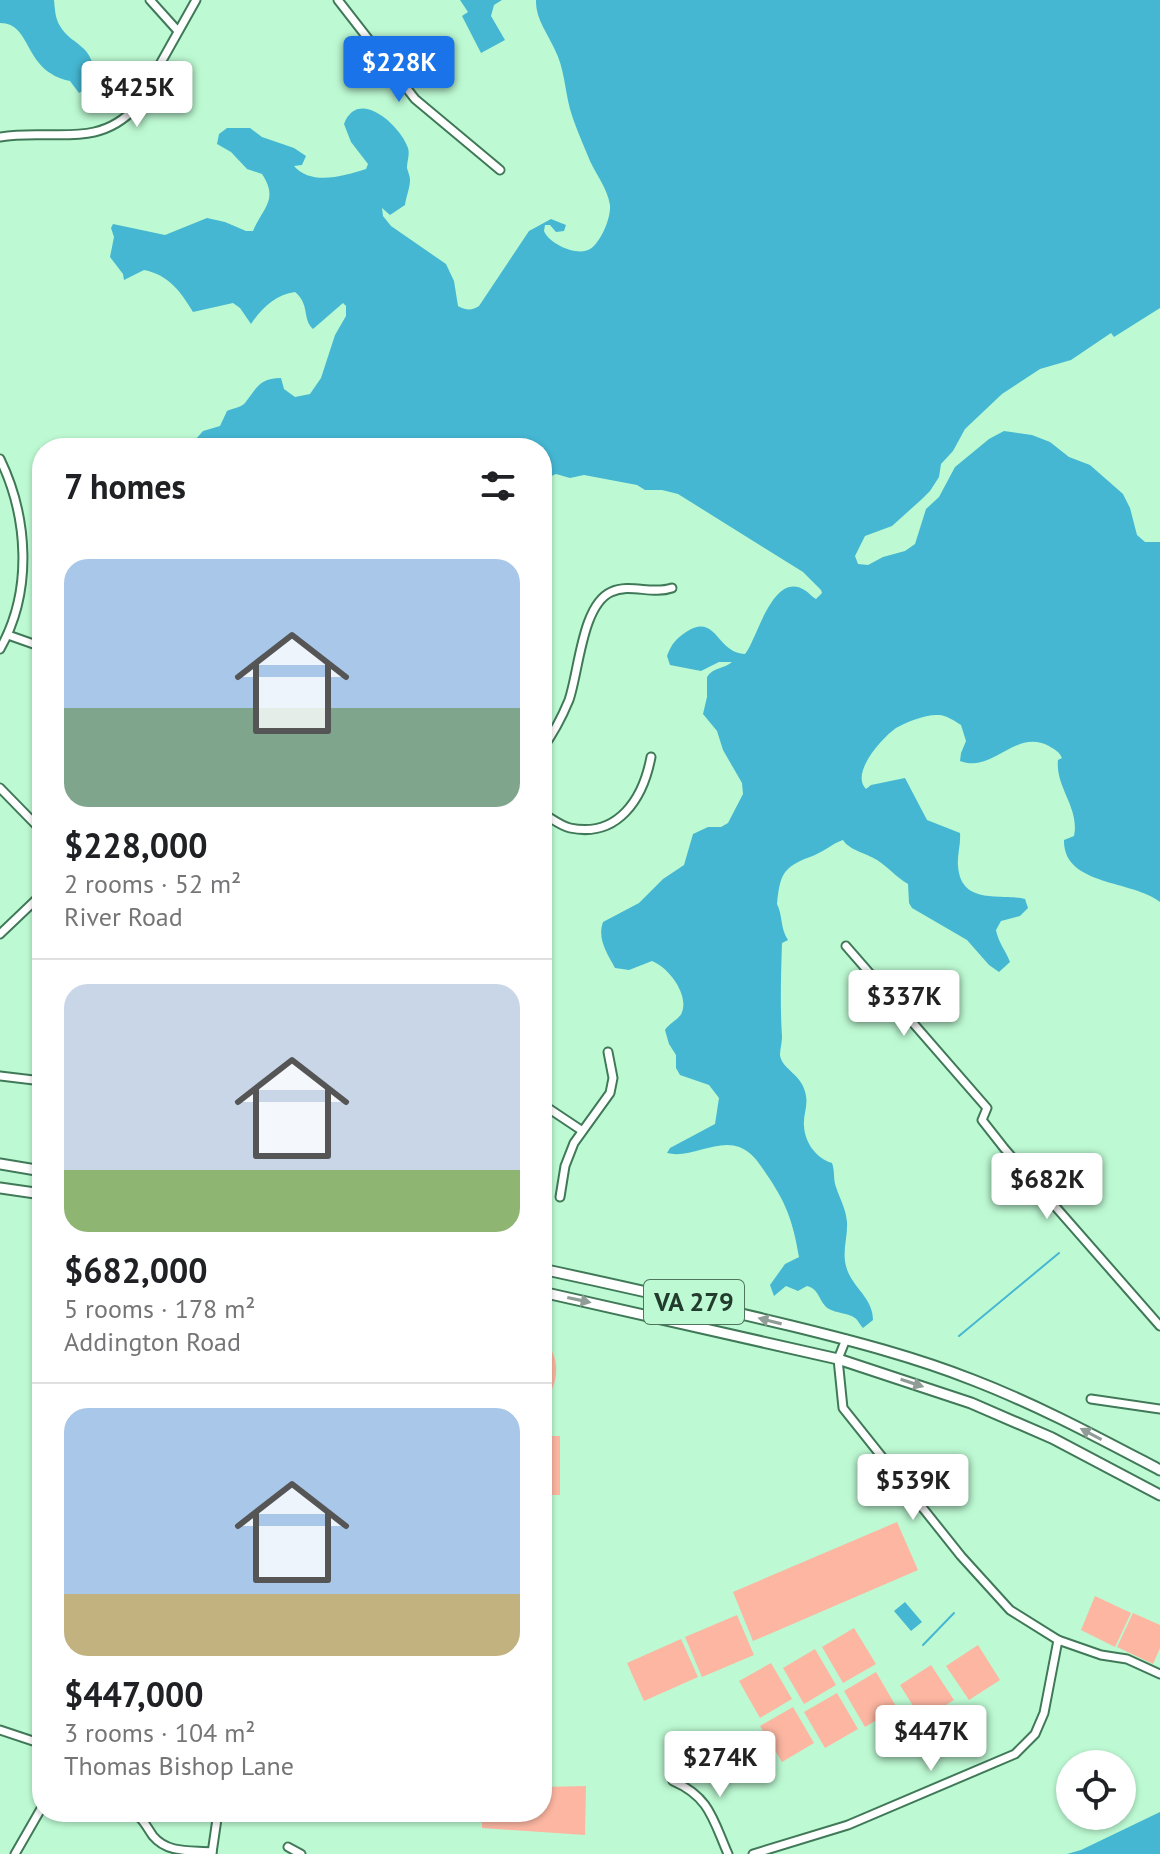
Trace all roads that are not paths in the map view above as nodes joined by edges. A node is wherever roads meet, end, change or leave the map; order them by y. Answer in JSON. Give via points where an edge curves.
{"nodes":[{"id":1,"x":150,"y":0,"type":"edge"},
{"id":2,"x":196,"y":0,"type":"edge"},
{"id":3,"x":338,"y":0,"type":"edge"},
{"id":4,"x":177,"y":30,"type":"junction"},
{"id":5,"x":0,"y":137,"type":"edge"},
{"id":6,"x":500,"y":170,"type":"dead end"},
{"id":7,"x":0,"y":459,"type":"edge"},
{"id":8,"x":672,"y":588,"type":"dead end"},
{"id":9,"x":8,"y":635,"type":"junction"},
{"id":10,"x":32,"y":643,"type":"edge"},
{"id":11,"x":0,"y":649,"type":"edge"},
{"id":12,"x":552,"y":734,"type":"edge"},
{"id":13,"x":651,"y":757,"type":"dead end"},
{"id":14,"x":0,"y":788,"type":"edge"},
{"id":15,"x":552,"y":819,"type":"edge"},
{"id":16,"x":32,"y":821,"type":"edge"},
{"id":17,"x":32,"y":904,"type":"edge"},
{"id":18,"x":0,"y":934,"type":"edge"},
{"id":19,"x":846,"y":946,"type":"dead end"},
{"id":20,"x":608,"y":1052,"type":"dead end"},
{"id":21,"x":0,"y":1076,"type":"edge"},
{"id":22,"x":32,"y":1080,"type":"edge"},
{"id":23,"x":552,"y":1111,"type":"edge"},
{"id":24,"x":581,"y":1130,"type":"junction"},
{"id":25,"x":0,"y":1164,"type":"edge"},
{"id":26,"x":32,"y":1169,"type":"edge"},
{"id":27,"x":0,"y":1188,"type":"edge"},
{"id":28,"x":32,"y":1193,"type":"edge"},
{"id":29,"x":560,"y":1197,"type":"dead end"},
{"id":30,"x":552,"y":1271,"type":"edge"},
{"id":31,"x":552,"y":1294,"type":"edge"},
{"id":32,"x":1160,"y":1326,"type":"edge"},
{"id":33,"x":846,"y":1339,"type":"junction"},
{"id":34,"x":838,"y":1359,"type":"junction"},
{"id":35,"x":1091,"y":1399,"type":"dead end"},
{"id":36,"x":1160,"y":1409,"type":"edge"},
{"id":37,"x":1160,"y":1470,"type":"edge"},
{"id":38,"x":1160,"y":1495,"type":"edge"},
{"id":39,"x":1058,"y":1640,"type":"junction"},
{"id":40,"x":1160,"y":1674,"type":"edge"},
{"id":41,"x":0,"y":1730,"type":"edge"},
{"id":42,"x":32,"y":1741,"type":"edge"},
{"id":43,"x":673,"y":1781,"type":"dead end"},
{"id":44,"x":33,"y":1822,"type":"edge"},
{"id":45,"x":145,"y":1822,"type":"edge"},
{"id":46,"x":217,"y":1822,"type":"edge"},
{"id":47,"x":288,"y":1847,"type":"dead end"},
{"id":48,"x":212,"y":1853,"type":"edge"},
{"id":49,"x":15,"y":1854,"type":"edge"},
{"id":50,"x":301,"y":1854,"type":"edge"},
{"id":51,"x":728,"y":1854,"type":"edge"},
{"id":52,"x":753,"y":1854,"type":"edge"}],
"edges":[{"from":1,"to":4,"type":"street"},
{"from":2,"to":4,"type":"street"},
{"from":3,"to":6,"type":"street","via":[[415,99]]},
{"from":4,"to":5,"type":"street","via":[[124,120],[93,135]]},
{"from":7,"to":9,"type":"street","via":[[22,528],[22,578]]},
{"from":8,"to":12,"type":"street","via":[[617,589],[599,600],[569,699]]},
{"from":9,"to":10,"type":"street"},
{"from":9,"to":11,"type":"street"},
{"from":13,"to":15,"type":"street","via":[[647,780],[619,819],[600,830],[568,828]]},
{"from":14,"to":16,"type":"street"},
{"from":17,"to":18,"type":"street"},
{"from":19,"to":32,"type":"street","via":[[987,1108],[982,1120],[1004,1148]]},
{"from":20,"to":24,"type":"street","via":[[610,1093]]},
{"from":21,"to":22,"type":"street"},
{"from":23,"to":24,"type":"street"},
{"from":24,"to":29,"type":"street","via":[[568,1158]]},
{"from":25,"to":26,"type":"main road"},
{"from":27,"to":28,"type":"main road"},
{"from":33,"to":30,"type":"main road","number":"VA 279","one_way":true},
{"from":31,"to":34,"type":"main road","number":"VA 279","one_way":true},
{"from":33,"to":34,"type":"street"},
{"from":37,"to":33,"type":"main road","number":"VA 279","one_way":true,"via":[[1053,1413],[971,1379]]},
{"from":34,"to":38,"type":"main road","number":"VA 279","one_way":true,"via":[[971,1403]]},
{"from":34,"to":39,"type":"street","via":[[847,1414],[1010,1610]]},
{"from":35,"to":36,"type":"street"},
{"from":39,"to":40,"type":"street"},
{"from":39,"to":52,"type":"street","via":[[1044,1713],[1035,1734],[1015,1754],[848,1825]]},
{"from":41,"to":42,"type":"street"},
{"from":43,"to":51,"type":"street","via":[[691,1788],[705,1802]]},
{"from":44,"to":49,"type":"street"},
{"from":45,"to":48,"type":"street","via":[[164,1845]]},
{"from":46,"to":48,"type":"street"},
{"from":47,"to":50,"type":"street"}]}
